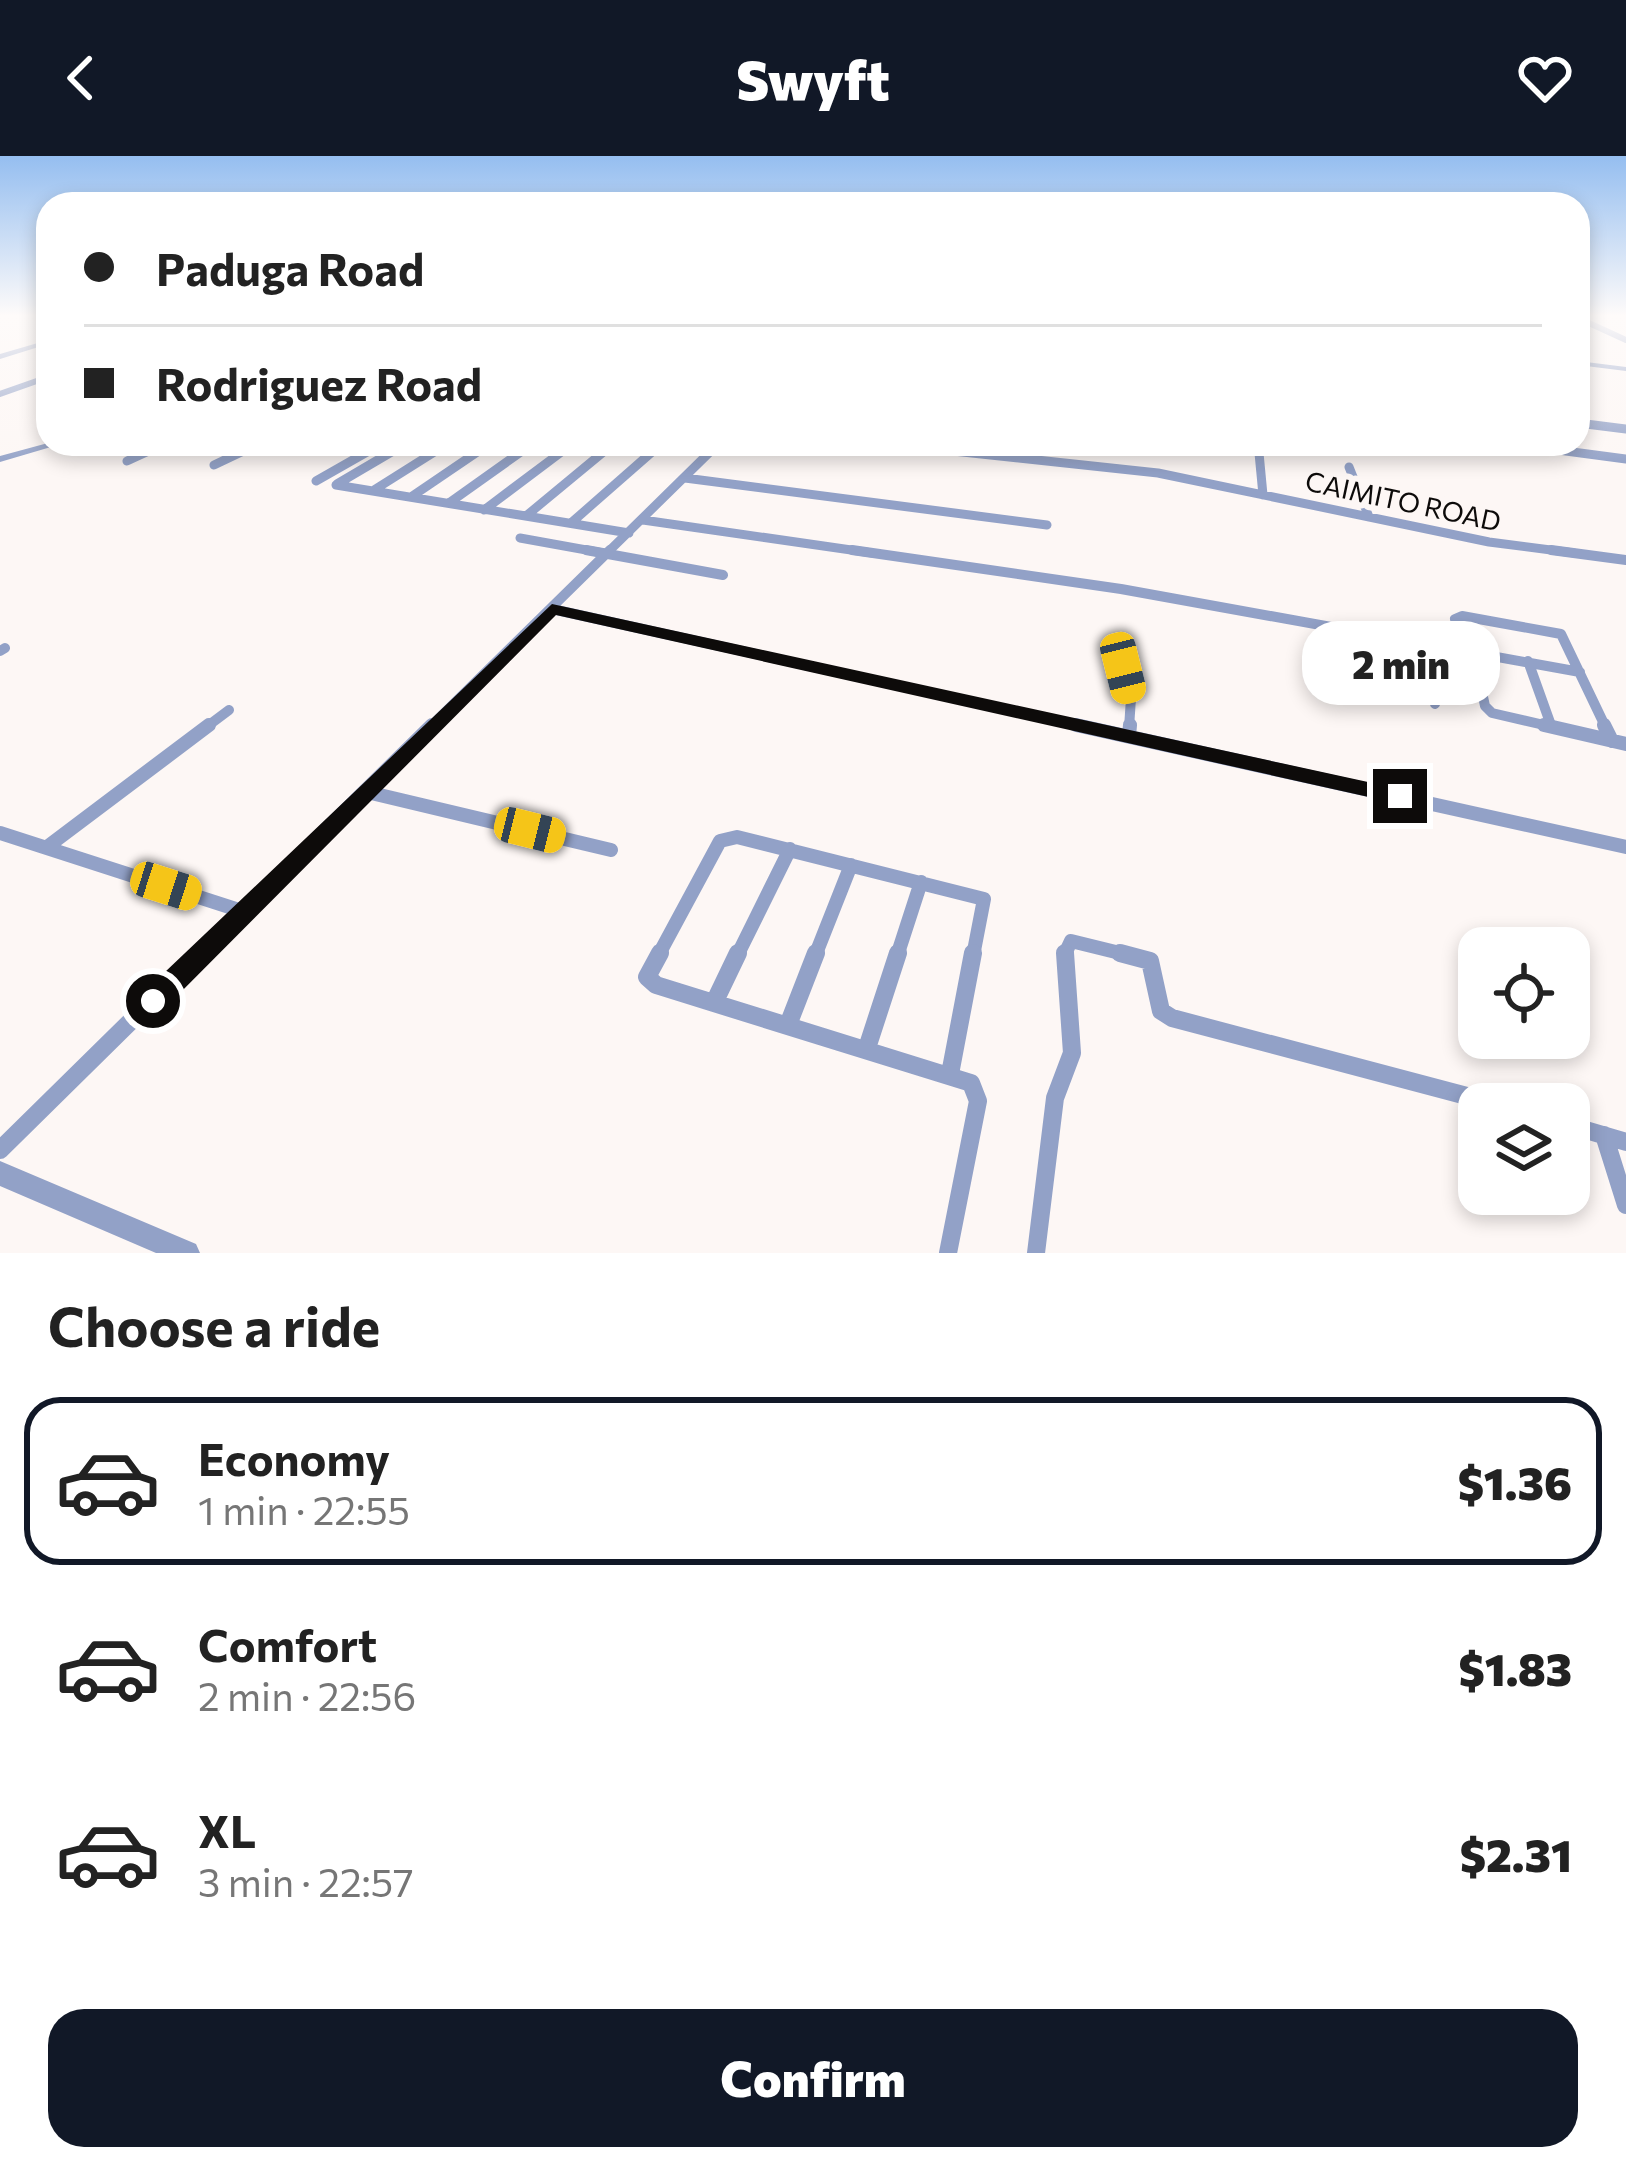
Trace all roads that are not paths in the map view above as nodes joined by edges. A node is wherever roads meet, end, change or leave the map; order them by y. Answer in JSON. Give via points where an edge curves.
{"nodes":[{"id":1,"x":36,"y":381,"type":"edge"},
{"id":2,"x":0,"y":394,"type":"edge"},
{"id":3,"x":1590,"y":424,"type":"edge"},
{"id":4,"x":1626,"y":429,"type":"edge"},
{"id":5,"x":36,"y":449,"type":"edge"},
{"id":6,"x":1590,"y":454,"type":"edge"},
{"id":7,"x":137,"y":456,"type":"edge"},
{"id":8,"x":233,"y":456,"type":"edge"},
{"id":9,"x":359,"y":456,"type":"edge"},
{"id":10,"x":384,"y":456,"type":"edge"},
{"id":11,"x":428,"y":456,"type":"edge"},
{"id":12,"x":471,"y":456,"type":"edge"},
{"id":13,"x":515,"y":456,"type":"edge"},
{"id":14,"x":556,"y":456,"type":"edge"},
{"id":15,"x":598,"y":456,"type":"edge"},
{"id":16,"x":648,"y":456,"type":"edge"},
{"id":17,"x":706,"y":456,"type":"edge"},
{"id":18,"x":1000,"y":456,"type":"edge"},
{"id":19,"x":1259,"y":456,"type":"edge"},
{"id":20,"x":0,"y":459,"type":"edge"},
{"id":21,"x":1626,"y":459,"type":"edge"},
{"id":22,"x":128,"y":460,"type":"dead end"},
{"id":23,"x":214,"y":465,"type":"dead end"},
{"id":24,"x":1349,"y":467,"type":"dead end"},
{"id":25,"x":337,"y":469,"type":"junction"},
{"id":26,"x":352,"y":475,"type":"junction"},
{"id":27,"x":685,"y":478,"type":"junction"},
{"id":28,"x":316,"y":481,"type":"dead end"},
{"id":29,"x":374,"y":490,"type":"junction"},
{"id":30,"x":1263,"y":494,"type":"junction"},
{"id":31,"x":411,"y":496,"type":"junction"},
{"id":32,"x":448,"y":503,"type":"junction"},
{"id":33,"x":484,"y":510,"type":"junction"},
{"id":34,"x":526,"y":516,"type":"junction"},
{"id":35,"x":1369,"y":517,"type":"junction"},
{"id":36,"x":643,"y":520,"type":"junction"},
{"id":37,"x":571,"y":524,"type":"junction"},
{"id":38,"x":1047,"y":525,"type":"dead end"},
{"id":39,"x":629,"y":533,"type":"junction"},
{"id":40,"x":520,"y":538,"type":"dead end"},
{"id":41,"x":606,"y":556,"type":"junction"},
{"id":42,"x":1626,"y":560,"type":"edge"},
{"id":43,"x":723,"y":575,"type":"dead end"},
{"id":44,"x":552,"y":609,"type":"junction"},
{"id":45,"x":1424,"y":644,"type":"junction"},
{"id":46,"x":1468,"y":649,"type":"junction"},
{"id":47,"x":1528,"y":661,"type":"junction"},
{"id":48,"x":1123,"y":668,"type":"dead end"},
{"id":49,"x":1580,"y":672,"type":"junction"},
{"id":50,"x":1435,"y":704,"type":"dead end"},
{"id":51,"x":229,"y":710,"type":"dead end"},
{"id":52,"x":1552,"y":728,"type":"junction"},
{"id":53,"x":1129,"y":736,"type":"junction"},
{"id":54,"x":1619,"y":742,"type":"edge"},
{"id":55,"x":367,"y":792,"type":"junction"},
{"id":56,"x":0,"y":832,"type":"edge"},
{"id":57,"x":46,"y":847,"type":"junction"},
{"id":58,"x":1626,"y":847,"type":"edge"},
{"id":59,"x":790,"y":849,"type":"junction"},
{"id":60,"x":611,"y":850,"type":"dead end"},
{"id":61,"x":851,"y":865,"type":"junction"},
{"id":62,"x":921,"y":883,"type":"junction"},
{"id":63,"x":245,"y":912,"type":"junction"},
{"id":64,"x":714,"y":1003,"type":"junction"},
{"id":65,"x":788,"y":1025,"type":"junction"},
{"id":66,"x":867,"y":1048,"type":"junction"},
{"id":67,"x":950,"y":1074,"type":"junction"},
{"id":68,"x":1458,"y":1094,"type":"edge"},
{"id":69,"x":1590,"y":1131,"type":"edge"},
{"id":70,"x":1604,"y":1135,"type":"junction"},
{"id":71,"x":1626,"y":1142,"type":"edge"},
{"id":72,"x":0,"y":1150,"type":"edge"},
{"id":73,"x":0,"y":1173,"type":"edge"},
{"id":74,"x":1626,"y":1204,"type":"edge"},
{"id":75,"x":187,"y":1253,"type":"edge"},
{"id":76,"x":947,"y":1253,"type":"edge"},
{"id":77,"x":1036,"y":1253,"type":"edge"}],
"edges":[{"from":1,"to":2,"type":"street"},
{"from":3,"to":4,"type":"street"},
{"from":5,"to":20,"type":"street"},
{"from":6,"to":21,"type":"street"},
{"from":7,"to":22,"type":"street"},
{"from":8,"to":23,"type":"street"},
{"from":9,"to":25,"type":"street"},
{"from":10,"to":26,"type":"street"},
{"from":11,"to":29,"type":"street"},
{"from":12,"to":31,"type":"street"},
{"from":13,"to":32,"type":"street"},
{"from":14,"to":33,"type":"street"},
{"from":15,"to":34,"type":"street"},
{"from":16,"to":37,"type":"street"},
{"from":17,"to":27,"type":"street"},
{"from":18,"to":30,"type":"street","name":"CAIMITO ROAD"},
{"from":19,"to":30,"type":"street"},
{"from":24,"to":35,"type":"street"},
{"from":25,"to":26,"type":"street"},
{"from":25,"to":28,"type":"street"},
{"from":26,"to":29,"type":"street","via":[[336,485]]},
{"from":27,"to":36,"type":"street"},
{"from":27,"to":38,"type":"street"},
{"from":29,"to":31,"type":"street"},
{"from":30,"to":35,"type":"street","name":"CAIMITO ROAD"},
{"from":31,"to":32,"type":"street"},
{"from":32,"to":33,"type":"street"},
{"from":33,"to":34,"type":"street"},
{"from":34,"to":37,"type":"street"},
{"from":35,"to":42,"type":"street","name":"CAIMITO ROAD"},
{"from":36,"to":39,"type":"street"},
{"from":36,"to":45,"type":"street","via":[[1121,589]]},
{"from":37,"to":39,"type":"street"},
{"from":39,"to":41,"type":"street"},
{"from":40,"to":41,"type":"street"},
{"from":41,"to":43,"type":"street"},
{"from":41,"to":44,"type":"street"},
{"from":44,"to":53,"type":"street"},
{"from":44,"to":55,"type":"street"},
{"from":45,"to":46,"type":"street"},
{"from":45,"to":50,"type":"street"},
{"from":46,"to":47,"type":"street"},
{"from":46,"to":49,"type":"street","via":[[1457,617],[1551,631],[1564,637]]},
{"from":46,"to":52,"type":"street","via":[[1488,710]]},
{"from":47,"to":49,"type":"street"},
{"from":47,"to":52,"type":"street"},
{"from":48,"to":53,"type":"street"},
{"from":49,"to":54,"type":"street"},
{"from":51,"to":57,"type":"street"},
{"from":52,"to":54,"type":"street"},
{"from":53,"to":58,"type":"street"},
{"from":55,"to":60,"type":"street"},
{"from":55,"to":63,"type":"street"},
{"from":56,"to":57,"type":"street"},
{"from":57,"to":63,"type":"street"},
{"from":59,"to":61,"type":"street"},
{"from":59,"to":64,"type":"street"},
{"from":59,"to":64,"type":"street","via":[[720,841],[648,970],[656,985]]},
{"from":61,"to":62,"type":"street"},
{"from":61,"to":65,"type":"street"},
{"from":62,"to":66,"type":"street"},
{"from":62,"to":67,"type":"street","via":[[986,902]]},
{"from":63,"to":72,"type":"street"},
{"from":64,"to":65,"type":"street"},
{"from":65,"to":66,"type":"street"},
{"from":66,"to":67,"type":"street"},
{"from":67,"to":76,"type":"street","via":[[971,1083],[978,1101]]},
{"from":68,"to":77,"type":"street","via":[[1172,1018],[1161,1011],[1150,961],[1076,941],[1065,946],[1072,1053],[1055,1098]]},
{"from":69,"to":70,"type":"street"},
{"from":70,"to":71,"type":"street"},
{"from":70,"to":74,"type":"street"},
{"from":73,"to":75,"type":"street"}]}
